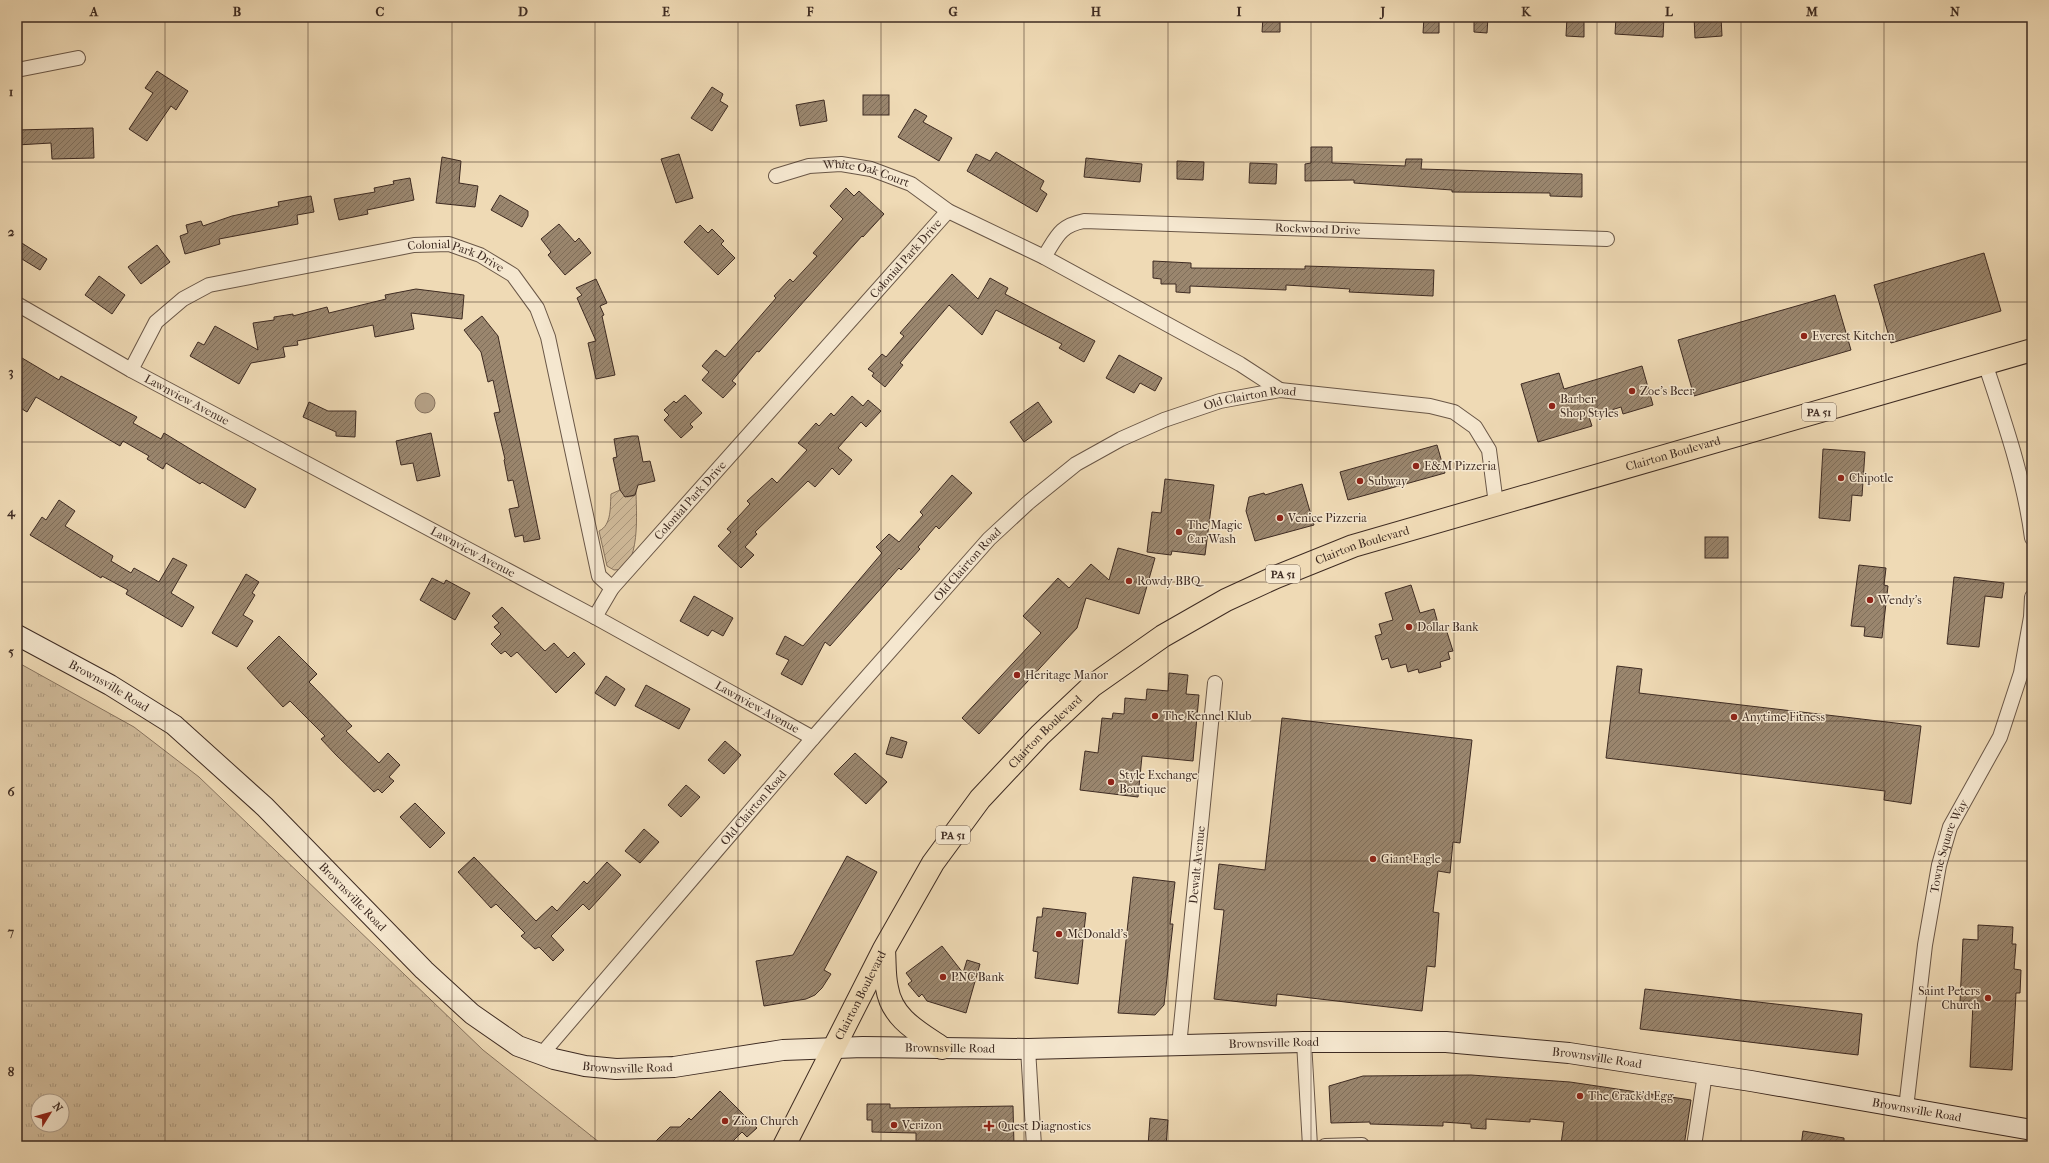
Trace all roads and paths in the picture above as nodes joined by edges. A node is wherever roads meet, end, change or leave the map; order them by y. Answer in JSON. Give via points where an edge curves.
{"nodes":[{"id":1,"x":78,"y":58,"type":"dead end"},
{"id":2,"x":17,"y":70,"type":"edge"},
{"id":3,"x":776,"y":176,"type":"dead end"},
{"id":4,"x":948,"y":211,"type":"junction"},
{"id":5,"x":1607,"y":239,"type":"dead end"},
{"id":6,"x":1044,"y":257,"type":"junction"},
{"id":7,"x":17,"y":304,"type":"edge"},
{"id":8,"x":2032,"y":350,"type":"edge"},
{"id":9,"x":1985,"y":363,"type":"junction"},
{"id":10,"x":131,"y":370,"type":"junction"},
{"id":11,"x":1280,"y":390,"type":"junction"},
{"id":12,"x":1496,"y":504,"type":"junction"},
{"id":13,"x":2032,"y":538,"type":"edge"},
{"id":14,"x":612,"y":588,"type":"junction"},
{"id":15,"x":2032,"y":597,"type":"edge"},
{"id":16,"x":595,"y":617,"type":"junction"},
{"id":17,"x":17,"y":635,"type":"edge"},
{"id":18,"x":1215,"y":683,"type":"dead end"},
{"id":19,"x":814,"y":738,"type":"junction"},
{"id":20,"x":884,"y":949,"type":"junction"},
{"id":21,"x":1304,"y":1042,"type":"junction"},
{"id":22,"x":1179,"y":1046,"type":"junction"},
{"id":23,"x":834,"y":1048,"type":"junction"},
{"id":24,"x":942,"y":1048,"type":"junction"},
{"id":25,"x":1028,"y":1049,"type":"junction"},
{"id":26,"x":541,"y":1055,"type":"junction"},
{"id":27,"x":1705,"y":1074,"type":"junction"},
{"id":28,"x":1906,"y":1108,"type":"junction"},
{"id":29,"x":2032,"y":1130,"type":"edge"},
{"id":30,"x":1362,"y":1145,"type":"edge"},
{"id":31,"x":784,"y":1146,"type":"edge"},
{"id":32,"x":1034,"y":1146,"type":"edge"},
{"id":33,"x":1310,"y":1146,"type":"edge"},
{"id":34,"x":1325,"y":1146,"type":"edge"},
{"id":35,"x":1694,"y":1146,"type":"edge"}],
"edges":[{"from":1,"to":2,"type":"street"},
{"from":3,"to":4,"type":"street","name":"White Oak Court","via":[[809,166],[841,164],[871,169],[911,184]]},
{"from":4,"to":6,"type":"street","name":"Colonial Park Drive"},
{"from":4,"to":14,"type":"street","name":"Colonial Park Drive"},
{"from":5,"to":6,"type":"street","name":"Rockwood Drive","via":[[1084,221],[1070,224],[1060,232]]},
{"from":6,"to":11,"type":"street","name":"Colonial Park Drive","via":[[1240,364]]},
{"from":7,"to":10,"type":"street","name":"Lawnview Avenue"},
{"from":8,"to":9,"type":"highway","name":"Clairton Boulevard","number":"PA 51"},
{"from":9,"to":12,"type":"highway","name":"Clairton Boulevard","number":"PA 51"},
{"from":9,"to":13,"type":"street","via":[[2016,459],[2027,500]]},
{"from":10,"to":14,"type":"street","name":"Colonial Park Drive","via":[[156,322],[183,299],[210,285],[414,245],[448,244],[480,254],[513,275],[537,308],[548,336],[599,576]]},
{"from":10,"to":16,"type":"street","name":"Lawnview Avenue"},
{"from":11,"to":12,"type":"street","name":"Old Clairton Road","via":[[1430,406],[1454,412],[1475,426],[1489,450]]},
{"from":11,"to":19,"type":"street","name":"Old Clairton Road","via":[[1220,401],[1164,420],[1076,464],[1028,502],[989,539]]},
{"from":12,"to":20,"type":"highway","name":"Clairton Boulevard","number":"PA 51","via":[[1353,546],[1276,577],[1226,600],[1163,636],[1092,686],[1040,735],[980,799],[933,862]]},
{"from":14,"to":16,"type":"street","name":"Colonial Park Drive"},
{"from":15,"to":28,"type":"street","name":"Towne Square Way","via":[[2021,673],[2000,737],[1950,827],[1939,864],[1925,945]]},
{"from":16,"to":19,"type":"street","name":"Lawnview Avenue"},
{"from":17,"to":26,"type":"main road","name":"Brownsville Road","via":[[110,685],[174,725],[265,807],[424,970],[472,1014],[518,1046]]},
{"from":18,"to":22,"type":"street","name":"Dewalt Avenue"},
{"from":19,"to":26,"type":"street","name":"Old Clairton Road"},
{"from":20,"to":23,"type":"highway","name":"Clairton Boulevard","number":"PA 51"},
{"from":20,"to":24,"type":"highway","via":[[887,989],[896,1013]]},
{"from":21,"to":22,"type":"main road","name":"Brownsville Road"},
{"from":21,"to":27,"type":"main road","name":"Brownsville Road","via":[[1446,1042],[1569,1053]]},
{"from":21,"to":33,"type":"street"},
{"from":22,"to":25,"type":"main road","name":"Brownsville Road"},
{"from":23,"to":24,"type":"main road","name":"Brownsville Road"},
{"from":23,"to":26,"type":"main road","name":"Brownsville Road","via":[[783,1050],[674,1067],[616,1069],[585,1066]]},
{"from":23,"to":31,"type":"highway","name":"Clairton Boulevard","number":"PA 51"},
{"from":24,"to":25,"type":"main road","name":"Brownsville Road"},
{"from":25,"to":32,"type":"street"},
{"from":27,"to":28,"type":"main road","name":"Brownsville Road"},
{"from":27,"to":35,"type":"street"},
{"from":28,"to":29,"type":"main road","name":"Brownsville Road"},
{"from":30,"to":34,"type":"street"}]}
